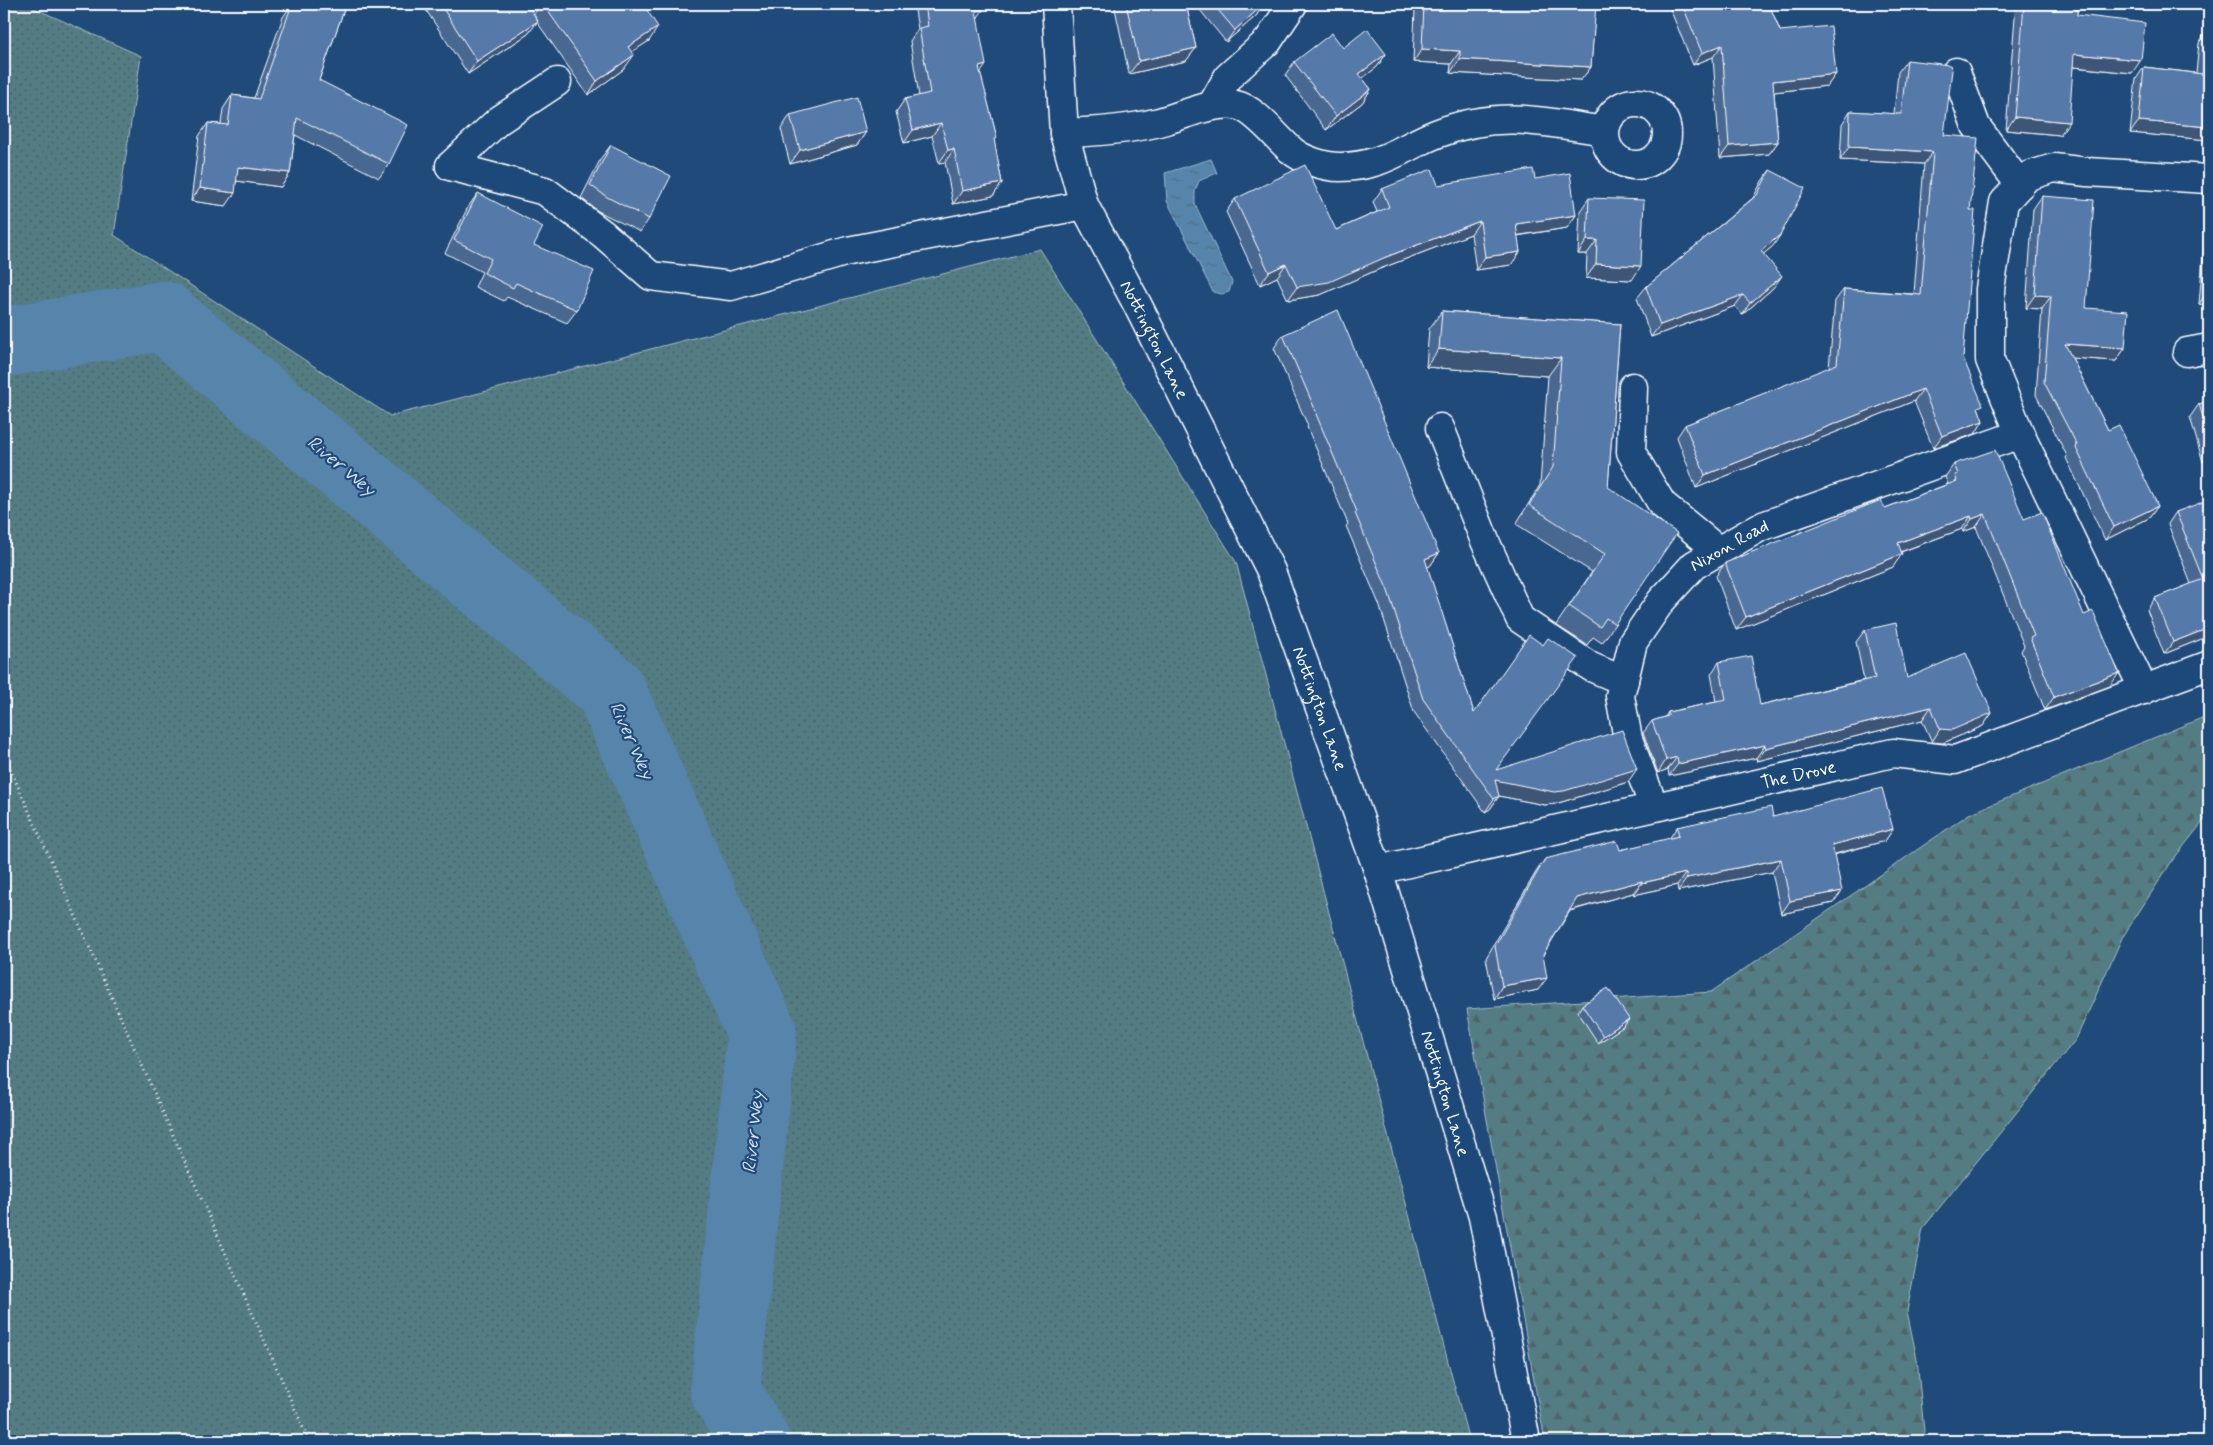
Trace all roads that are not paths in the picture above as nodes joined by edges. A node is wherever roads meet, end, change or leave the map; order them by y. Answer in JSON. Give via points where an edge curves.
{"nodes":[{"id":1,"x":1056,"y":4,"type":"edge"},
{"id":2,"x":1293,"y":4,"type":"edge"},
{"id":3,"x":1956,"y":72,"type":"dead end"},
{"id":4,"x":557,"y":82,"type":"dead end"},
{"id":5,"x":1212,"y":106,"type":"junction"},
{"id":6,"x":1604,"y":131,"type":"dead end"},
{"id":7,"x":1064,"y":133,"type":"junction"},
{"id":8,"x":2209,"y":179,"type":"edge"},
{"id":9,"x":2020,"y":186,"type":"junction"},
{"id":10,"x":1084,"y":205,"type":"junction"},
{"id":11,"x":1633,"y":387,"type":"dead end"},
{"id":12,"x":1440,"y":428,"type":"dead end"},
{"id":13,"x":2020,"y":434,"type":"junction"},
{"id":14,"x":1719,"y":551,"type":"junction"},
{"id":15,"x":2209,"y":665,"type":"edge"},
{"id":16,"x":1624,"y":681,"type":"junction"},
{"id":17,"x":2144,"y":690,"type":"junction"},
{"id":18,"x":1654,"y":807,"type":"junction"},
{"id":19,"x":1378,"y":870,"type":"junction"},
{"id":20,"x":1526,"y":1441,"type":"edge"}],
"edges":[{"from":1,"to":7,"type":"street","name":"Nottington Lane"},
{"from":2,"to":5,"type":"street","via":[[1268,41],[1228,77]]},
{"from":3,"to":9,"type":"street","via":[[1976,126]]},
{"from":4,"to":10,"type":"street","via":[[498,120],[450,166],[545,191],[603,234],[651,276],[731,286],[848,250]]},
{"from":5,"to":6,"type":"street","via":[[1238,105],[1260,119],[1292,152],[1339,167],[1384,160],[1436,134],[1506,118]]},
{"from":5,"to":7,"type":"street","via":[[1155,123],[1102,132]]},
{"from":7,"to":10,"type":"street","name":"Nottington Lane"},
{"from":8,"to":9,"type":"street","via":[[2054,168],[2028,176]]},
{"from":9,"to":13,"type":"street","via":[[2004,202],[1990,289],[1990,360]]},
{"from":10,"to":19,"type":"street","name":"Nottington Lane","via":[[1138,304],[1271,571]]},
{"from":11,"to":14,"type":"street","via":[[1631,452],[1662,504]]},
{"from":12,"to":16,"type":"street","via":[[1520,619],[1591,667]]},
{"from":13,"to":14,"type":"street","name":"Nixon Road","via":[[1760,527]]},
{"from":13,"to":17,"type":"street"},
{"from":14,"to":16,"type":"street","name":"Nixon Road","via":[[1694,565],[1661,601],[1633,642]]},
{"from":15,"to":17,"type":"street","name":"The Drove"},
{"from":16,"to":18,"type":"street","name":"Nixon Road","via":[[1620,696],[1628,739]]},
{"from":17,"to":18,"type":"street","name":"The Drove","via":[[1955,760],[1894,753]]},
{"from":18,"to":19,"type":"street","name":"The Drove"},
{"from":19,"to":20,"type":"street","name":"Nottington Lane","via":[[1483,1217]]}]}
